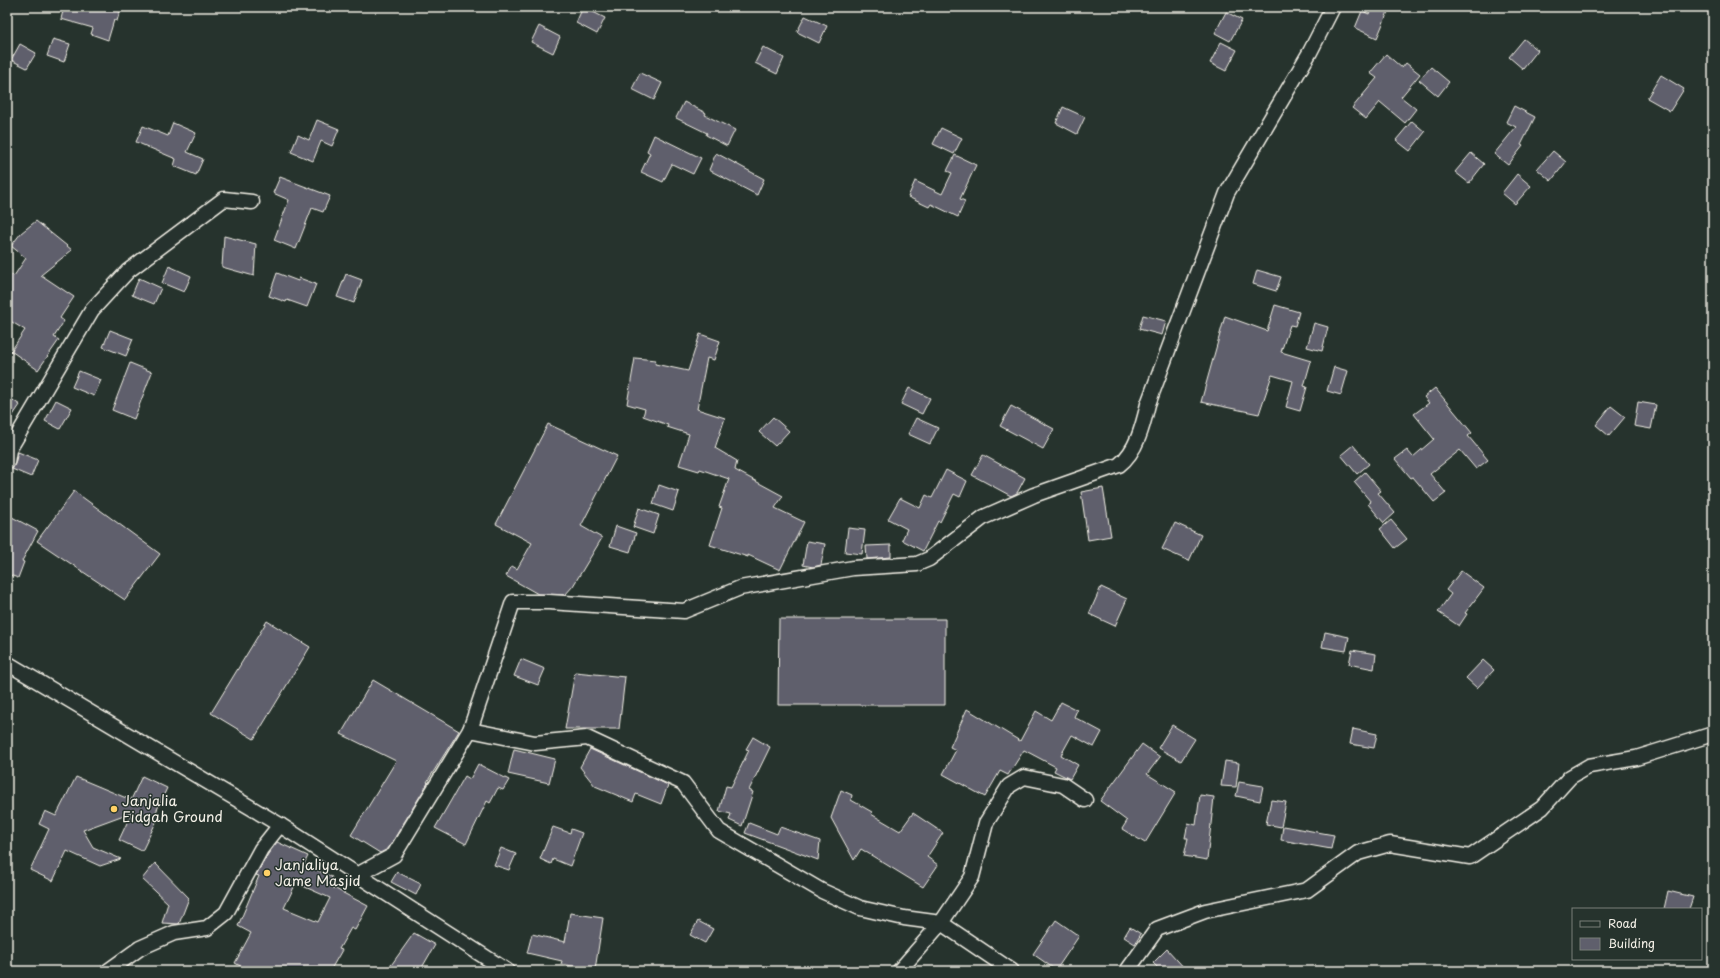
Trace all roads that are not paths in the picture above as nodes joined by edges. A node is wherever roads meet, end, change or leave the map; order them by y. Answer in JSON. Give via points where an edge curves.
{"nodes":[{"id":1,"x":1333,"y":7,"type":"edge"},
{"id":2,"x":252,"y":202,"type":"dead end"},
{"id":3,"x":7,"y":462,"type":"edge"},
{"id":4,"x":7,"y":663,"type":"edge"},
{"id":5,"x":470,"y":730,"type":"junction"},
{"id":6,"x":1713,"y":734,"type":"edge"},
{"id":7,"x":1086,"y":800,"type":"dead end"},
{"id":8,"x":280,"y":825,"type":"junction"},
{"id":9,"x":357,"y":874,"type":"junction"},
{"id":10,"x":941,"y":923,"type":"junction"},
{"id":11,"x":108,"y":971,"type":"edge"},
{"id":12,"x":507,"y":971,"type":"edge"},
{"id":13,"x":899,"y":971,"type":"edge"},
{"id":14,"x":1012,"y":971,"type":"edge"},
{"id":15,"x":1127,"y":971,"type":"edge"}],
"edges":[{"from":1,"to":5,"type":"street","via":[[1310,52],[1226,193],[1148,404],[1142,430],[1127,459],[1119,465],[1034,495],[984,517],[929,559],[917,564],[853,568],[740,588],[684,611],[512,602]]},
{"from":2,"to":3,"type":"street","via":[[224,199],[128,271],[92,310],[9,450]]},
{"from":4,"to":8,"type":"street"},
{"from":5,"to":9,"type":"street","via":[[394,855]]},
{"from":5,"to":10,"type":"street","via":[[535,743],[587,738],[683,783],[719,831],[822,891],[860,908]]},
{"from":6,"to":15,"type":"street","via":[[1636,758],[1589,766],[1570,777],[1542,808],[1470,857],[1390,844],[1358,853],[1307,890],[1205,911],[1157,929]]},
{"from":7,"to":10,"type":"street","via":[[1063,785],[1024,777],[1009,786],[986,823],[972,877]]},
{"from":8,"to":9,"type":"street"},
{"from":8,"to":11,"type":"street","via":[[262,849],[226,913],[207,928],[174,933],[140,948]]},
{"from":9,"to":12,"type":"street"},
{"from":10,"to":13,"type":"street"},
{"from":10,"to":14,"type":"street"}]}
